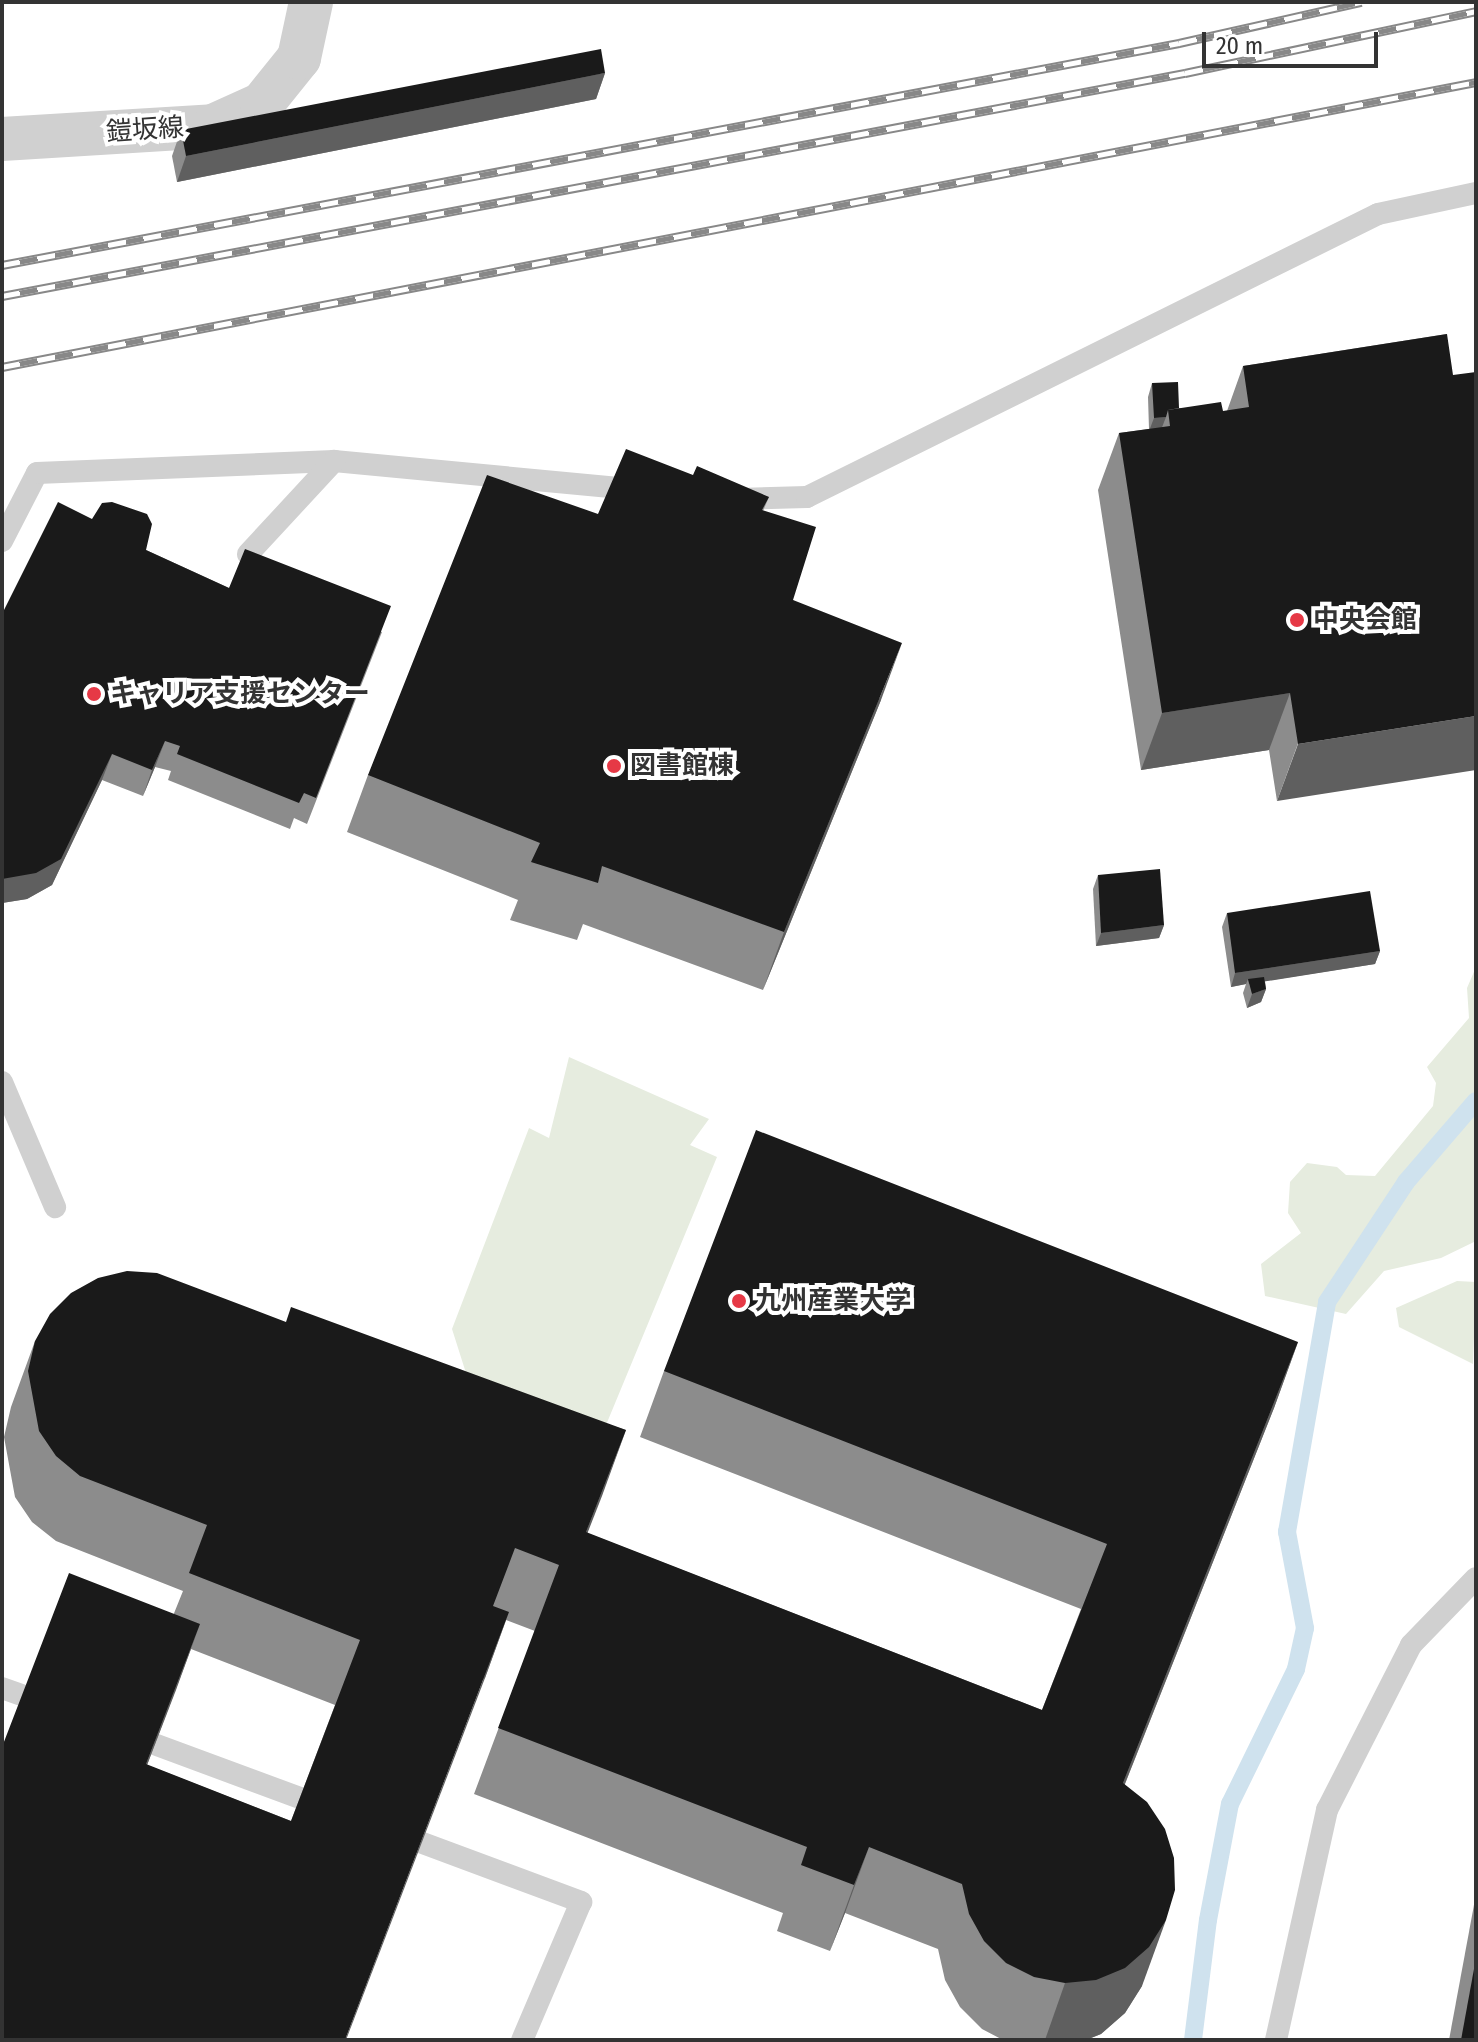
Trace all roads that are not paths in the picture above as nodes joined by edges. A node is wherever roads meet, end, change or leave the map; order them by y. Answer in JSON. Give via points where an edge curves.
{"nodes":[{"id":1,"x":311,"y":2,"type":"edge"},
{"id":2,"x":2,"y":139,"type":"edge"},
{"id":3,"x":1476,"y":193,"type":"edge"},
{"id":4,"x":334,"y":461,"type":"junction"},
{"id":5,"x":667,"y":493,"type":"edge"},
{"id":6,"x":713,"y":497,"type":"edge"},
{"id":7,"x":2,"y":541,"type":"edge"},
{"id":8,"x":248,"y":554,"type":"edge"},
{"id":9,"x":2,"y":1082,"type":"edge"},
{"id":10,"x":55,"y":1207,"type":"dead end"},
{"id":11,"x":1476,"y":1578,"type":"edge"},
{"id":12,"x":2,"y":1688,"type":"edge"},
{"id":13,"x":77,"y":1716,"type":"edge"},
{"id":14,"x":107,"y":1727,"type":"edge"},
{"id":15,"x":344,"y":1814,"type":"edge"},
{"id":16,"x":374,"y":1825,"type":"edge"},
{"id":17,"x":522,"y":2040,"type":"edge"},
{"id":18,"x":1276,"y":2040,"type":"edge"}],
"edges":[{"from":1,"to":2,"type":"street","name":"鎧坂線","via":[[299,58],[262,104],[213,126]]},
{"from":3,"to":6,"type":"lane","via":[[1378,214],[807,497]]},
{"from":4,"to":5,"type":"lane"},
{"from":4,"to":7,"type":"lane","via":[[37,473]]},
{"from":4,"to":8,"type":"lane"},
{"from":9,"to":10,"type":"lane"},
{"from":11,"to":18,"type":"lane","via":[[1411,1645],[1327,1810]]},
{"from":12,"to":13,"type":"lane"},
{"from":14,"to":15,"type":"lane"},
{"from":16,"to":17,"type":"lane","via":[[581,1902]]}]}
